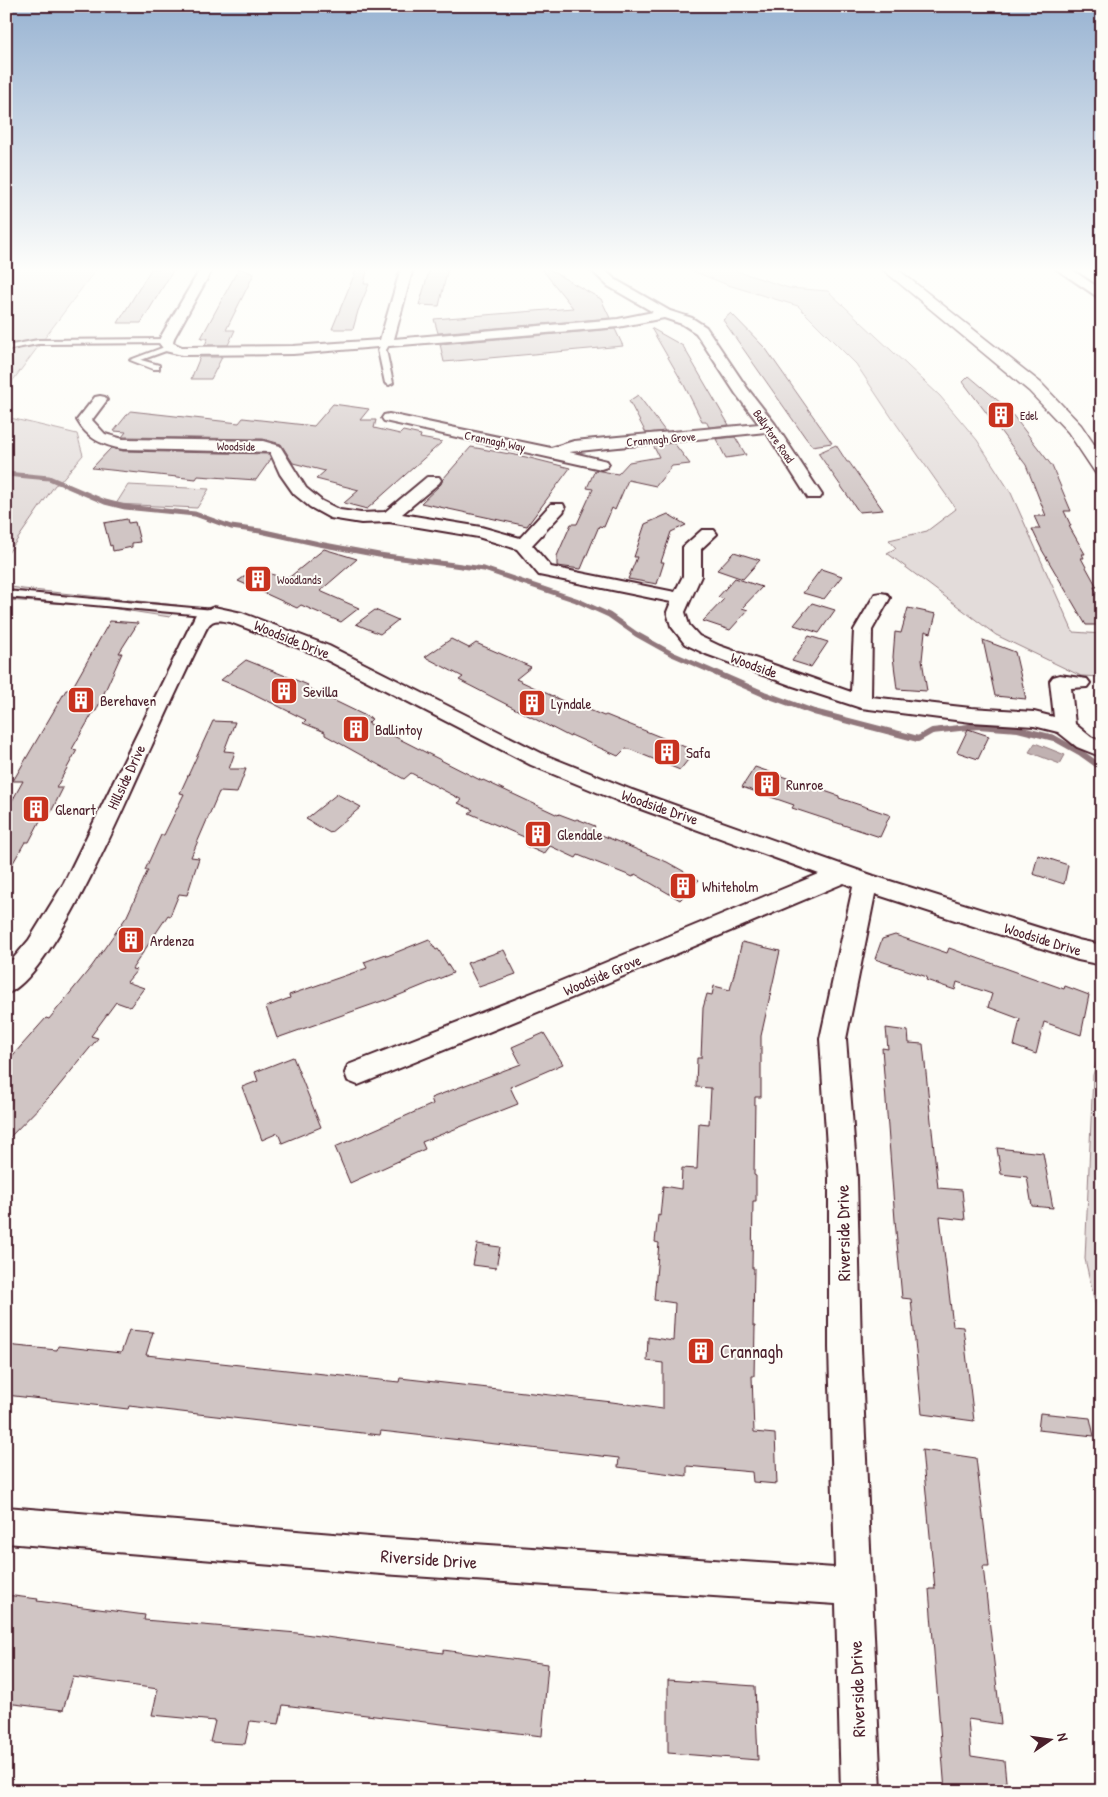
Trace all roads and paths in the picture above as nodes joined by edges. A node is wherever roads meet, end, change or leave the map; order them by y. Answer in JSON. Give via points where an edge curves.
{"nodes":[{"id":1,"x":151,"y":352,"type":"edge"},
{"id":2,"x":382,"y":352,"type":"edge"},
{"id":3,"x":715,"y":352,"type":"edge"},
{"id":4,"x":992,"y":352,"type":"edge"},
{"id":5,"x":156,"y":367,"type":"dead end"},
{"id":6,"x":389,"y":384,"type":"dead end"},
{"id":7,"x":100,"y":400,"type":"dead end"},
{"id":8,"x":389,"y":418,"type":"dead end"},
{"id":9,"x":770,"y":428,"type":"junction"},
{"id":10,"x":552,"y":453,"type":"junction"},
{"id":11,"x":601,"y":464,"type":"dead end"},
{"id":12,"x":1102,"y":470,"type":"edge"},
{"id":13,"x":433,"y":480,"type":"dead end"},
{"id":14,"x":814,"y":495,"type":"dead end"},
{"id":15,"x":557,"y":508,"type":"dead end"},
{"id":16,"x":389,"y":517,"type":"junction"},
{"id":17,"x":708,"y":534,"type":"dead end"},
{"id":18,"x":524,"y":545,"type":"junction"},
{"id":19,"x":6,"y":594,"type":"edge"},
{"id":20,"x":881,"y":598,"type":"dead end"},
{"id":21,"x":681,"y":599,"type":"junction"},
{"id":22,"x":225,"y":615,"type":"junction"},
{"id":23,"x":1080,"y":683,"type":"dead end"},
{"id":24,"x":860,"y":702,"type":"junction"},
{"id":25,"x":1065,"y":727,"type":"junction"},
{"id":26,"x":1102,"y":750,"type":"edge"},
{"id":27,"x":855,"y":878,"type":"junction"},
{"id":28,"x":1102,"y":955,"type":"edge"},
{"id":29,"x":6,"y":984,"type":"edge"},
{"id":30,"x":358,"y":1073,"type":"dead end"},
{"id":31,"x":6,"y":1526,"type":"edge"},
{"id":32,"x":852,"y":1587,"type":"junction"},
{"id":33,"x":861,"y":1791,"type":"edge"}],
"edges":[{"from":1,"to":5,"type":"lane","via":[[134,360]]},
{"from":2,"to":6,"type":"lane"},
{"from":3,"to":9,"type":"street","name":"Ballytore Road"},
{"from":4,"to":12,"type":"main road","via":[[1036,387],[1075,429]]},
{"from":7,"to":16,"type":"street","name":"Woodside","via":[[84,420],[88,428],[107,441],[275,449],[300,492],[316,504],[336,514],[360,518]]},
{"from":8,"to":10,"type":"street","name":"Crannagh Way","via":[[463,439]]},
{"from":9,"to":10,"type":"street","name":"Crannagh Grove","via":[[574,446]]},
{"from":9,"to":14,"type":"street","name":"Ballytore Road"},
{"from":10,"to":11,"type":"street","name":"Crannagh Way"},
{"from":13,"to":16,"type":"street"},
{"from":15,"to":18,"type":"street"},
{"from":16,"to":18,"type":"street","name":"Woodside","via":[[481,532]]},
{"from":17,"to":21,"type":"street","name":"Woodside","via":[[692,547],[692,576]]},
{"from":18,"to":21,"type":"street","via":[[545,571]]},
{"from":19,"to":22,"type":"lane"},
{"from":20,"to":24,"type":"street","via":[[863,630]]},
{"from":21,"to":24,"type":"street","name":"Woodside","via":[[676,612],[680,626],[692,640]]},
{"from":22,"to":27,"type":"street","name":"Woodside Drive","via":[[322,650],[538,760],[624,795]]},
{"from":22,"to":29,"type":"street","name":"Hillside Drive","via":[[203,618],[87,860],[48,933]]},
{"from":23,"to":25,"type":"street","via":[[1060,681]]},
{"from":24,"to":25,"type":"street","name":"Woodside","via":[[1034,719]]},
{"from":25,"to":26,"type":"street","name":"Woodside","via":[[1084,742]]},
{"from":27,"to":28,"type":"street","name":"Woodside Drive"},
{"from":27,"to":30,"type":"street","name":"Woodside Grove"},
{"from":27,"to":32,"type":"street","name":"Riverside Drive","via":[[833,1039],[843,1178]]},
{"from":31,"to":32,"type":"street","name":"Riverside Drive","via":[[382,1556]]},
{"from":32,"to":33,"type":"street","name":"Riverside Drive"}]}
